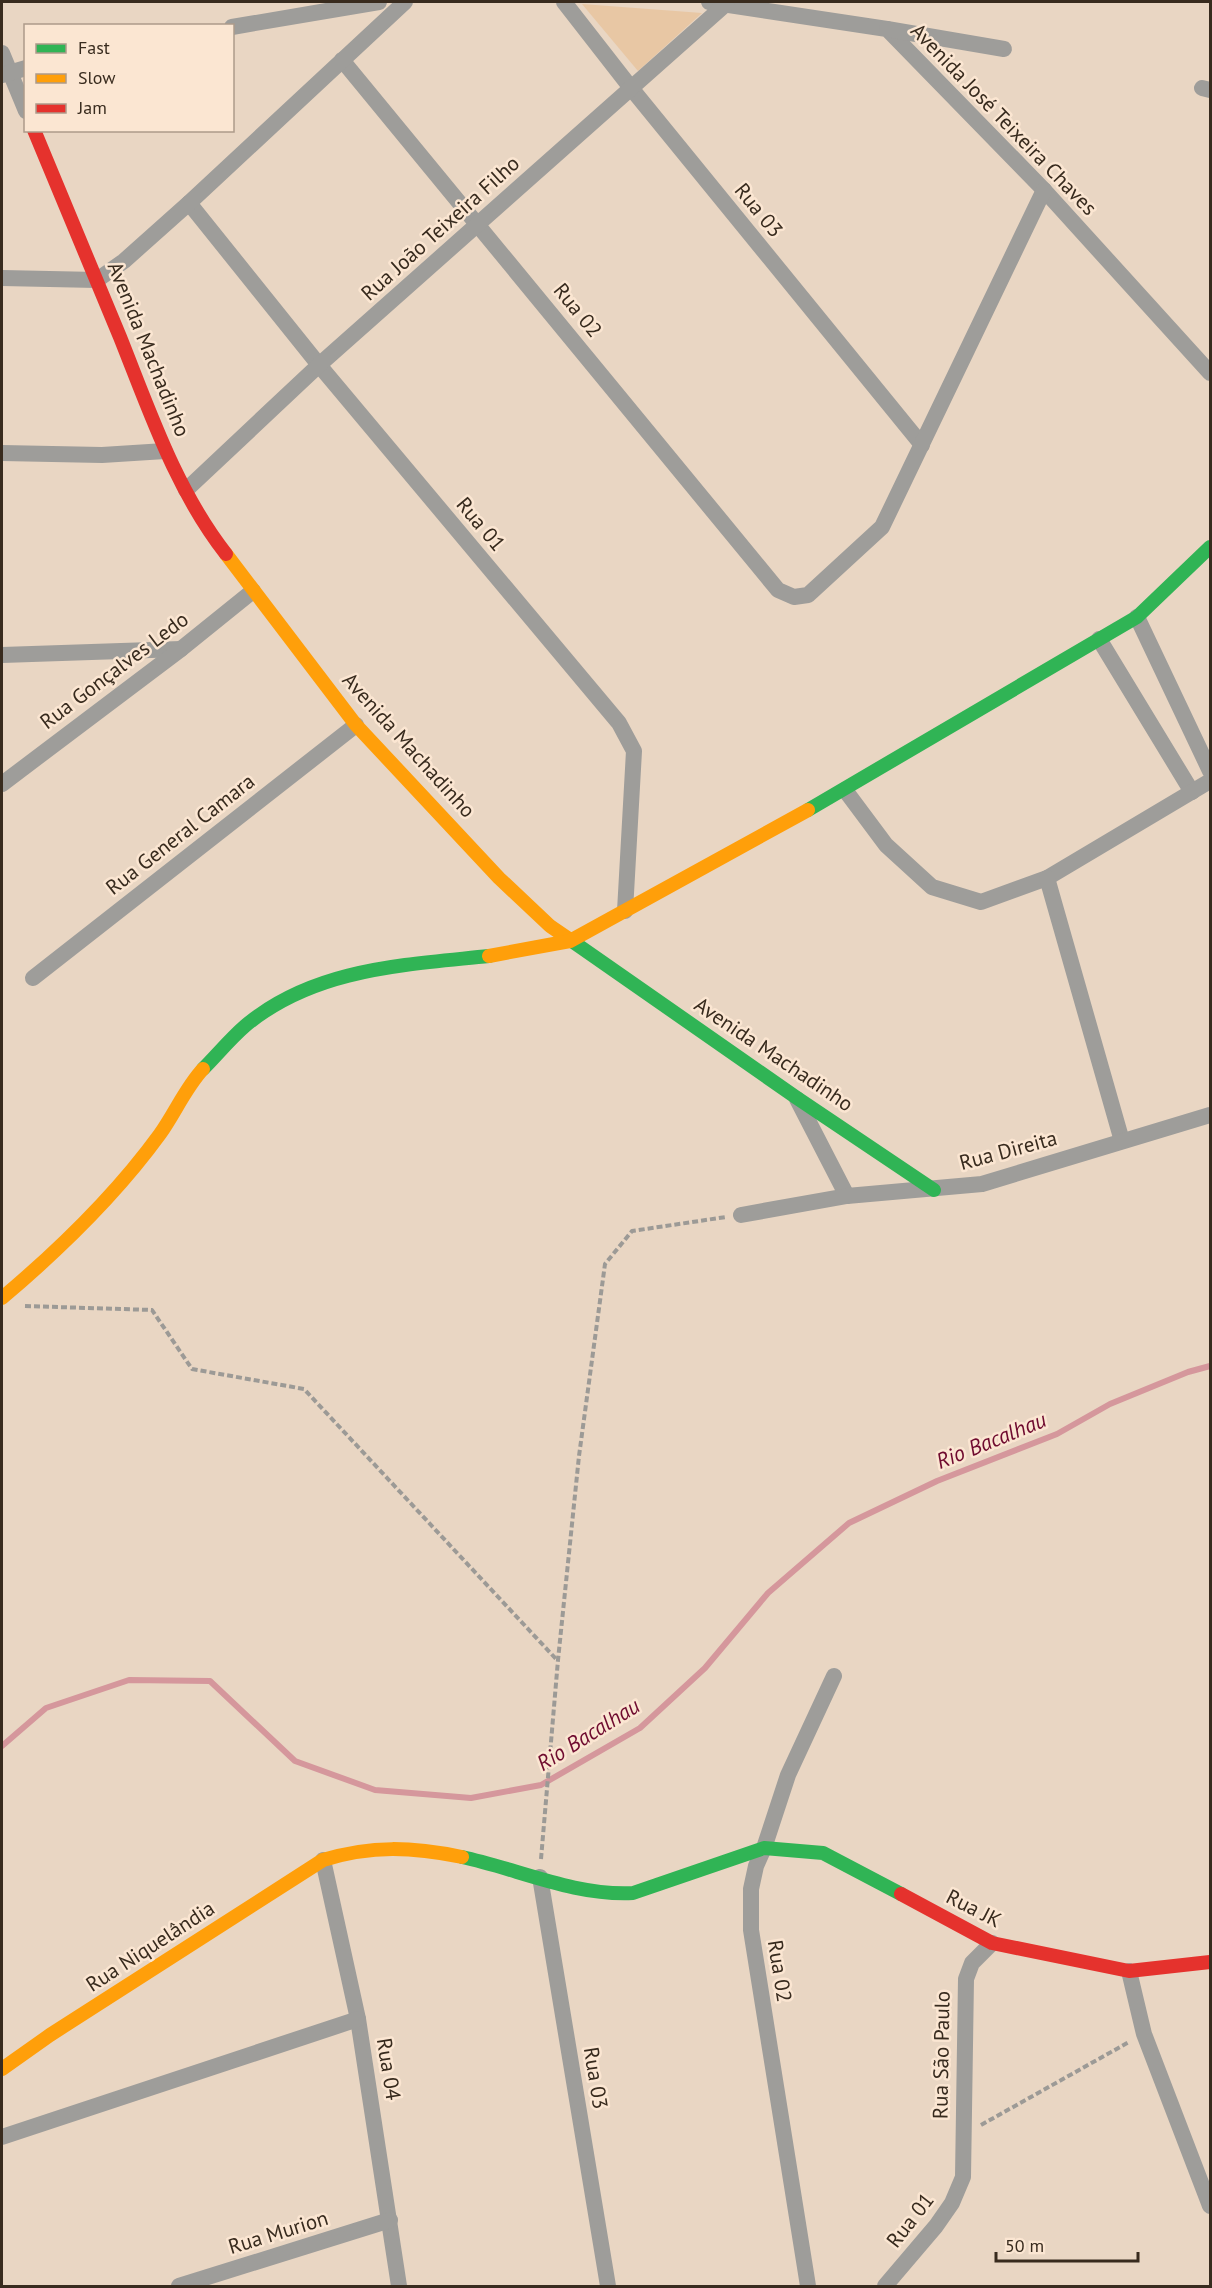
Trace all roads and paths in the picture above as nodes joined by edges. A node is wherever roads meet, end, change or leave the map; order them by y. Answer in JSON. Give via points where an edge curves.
{"nodes":[{"id":1,"x":379,"y":2,"type":"edge"},
{"id":2,"x":405,"y":2,"type":"edge"},
{"id":3,"x":564,"y":2,"type":"edge"},
{"id":4,"x":709,"y":2,"type":"edge"},
{"id":5,"x":727,"y":3,"type":"junction"},
{"id":6,"x":234,"y":27,"type":"edge"},
{"id":7,"x":887,"y":29,"type":"junction"},
{"id":8,"x":1004,"y":49,"type":"dead end"},
{"id":9,"x":2,"y":54,"type":"edge"},
{"id":10,"x":342,"y":60,"type":"junction"},
{"id":11,"x":12,"y":72,"type":"edge"},
{"id":12,"x":631,"y":88,"type":"junction"},
{"id":13,"x":24,"y":105,"type":"edge"},
{"id":14,"x":35,"y":132,"type":"edge"},
{"id":15,"x":1044,"y":190,"type":"junction"},
{"id":16,"x":189,"y":203,"type":"junction"},
{"id":17,"x":478,"y":224,"type":"junction"},
{"id":18,"x":2,"y":278,"type":"edge"},
{"id":19,"x":97,"y":280,"type":"junction"},
{"id":20,"x":319,"y":365,"type":"junction"},
{"id":21,"x":1210,"y":373,"type":"edge"},
{"id":22,"x":922,"y":445,"type":"junction"},
{"id":23,"x":165,"y":451,"type":"junction"},
{"id":24,"x":2,"y":453,"type":"edge"},
{"id":25,"x":186,"y":490,"type":"junction"},
{"id":26,"x":1210,"y":547,"type":"edge"},
{"id":27,"x":253,"y":591,"type":"junction"},
{"id":28,"x":1137,"y":617,"type":"junction"},
{"id":29,"x":1099,"y":639,"type":"junction"},
{"id":30,"x":181,"y":649,"type":"junction"},
{"id":31,"x":2,"y":656,"type":"edge"},
{"id":32,"x":356,"y":725,"type":"junction"},
{"id":33,"x":1210,"y":771,"type":"edge"},
{"id":34,"x":1210,"y":781,"type":"edge"},
{"id":35,"x":2,"y":784,"type":"edge"},
{"id":36,"x":845,"y":790,"type":"junction"},
{"id":37,"x":1192,"y":792,"type":"junction"},
{"id":38,"x":1047,"y":878,"type":"junction"},
{"id":39,"x":625,"y":911,"type":"junction"},
{"id":40,"x":570,"y":941,"type":"junction"},
{"id":41,"x":33,"y":978,"type":"dead end"},
{"id":42,"x":797,"y":1098,"type":"junction"},
{"id":43,"x":1210,"y":1115,"type":"edge"},
{"id":44,"x":1122,"y":1141,"type":"junction"},
{"id":45,"x":934,"y":1190,"type":"junction"},
{"id":46,"x":848,"y":1196,"type":"junction"},
{"id":47,"x":741,"y":1215,"type":"joint"},
{"id":48,"x":2,"y":1298,"type":"edge"},
{"id":49,"x":25,"y":1306,"type":"dead end"},
{"id":50,"x":558,"y":1660,"type":"junction"},
{"id":51,"x":834,"y":1676,"type":"dead end"},
{"id":52,"x":765,"y":1848,"type":"junction"},
{"id":53,"x":323,"y":1860,"type":"junction"},
{"id":54,"x":540,"y":1877,"type":"junction"},
{"id":55,"x":992,"y":1943,"type":"junction"},
{"id":56,"x":1210,"y":1962,"type":"edge"},
{"id":57,"x":1129,"y":1971,"type":"junction"},
{"id":58,"x":358,"y":2019,"type":"junction"},
{"id":59,"x":1144,"y":2034,"type":"junction"},
{"id":60,"x":2,"y":2068,"type":"edge"},
{"id":61,"x":962,"y":2135,"type":"junction"},
{"id":62,"x":2,"y":2137,"type":"edge"},
{"id":63,"x":963,"y":2177,"type":"joint"},
{"id":64,"x":1210,"y":2206,"type":"edge"},
{"id":65,"x":390,"y":2220,"type":"junction"},
{"id":66,"x":179,"y":2286,"type":"edge"},
{"id":67,"x":399,"y":2286,"type":"edge"},
{"id":68,"x":608,"y":2286,"type":"edge"},
{"id":69,"x":808,"y":2286,"type":"edge"},
{"id":70,"x":885,"y":2286,"type":"edge"}],
"edges":[{"from":1,"to":6,"type":"street"},
{"from":2,"to":10,"type":"street"},
{"from":3,"to":12,"type":"street","name":"Rua 03"},
{"from":4,"to":5,"type":"street","name":"Avenida José Teixeira Chaves"},
{"from":5,"to":7,"type":"street","name":"Avenida José Teixeira Chaves"},
{"from":5,"to":12,"type":"street","name":"Rua João Teixeira Filho"},
{"from":7,"to":8,"type":"street"},
{"from":7,"to":15,"type":"street","name":"Avenida José Teixeira Chaves"},
{"from":9,"to":11,"type":"street"},
{"from":10,"to":16,"type":"street"},
{"from":10,"to":17,"type":"street","name":"Rua 02"},
{"from":11,"to":13,"type":"street"},
{"from":12,"to":17,"type":"street","name":"Rua João Teixeira Filho"},
{"from":12,"to":22,"type":"street","name":"Rua 03"},
{"from":14,"to":19,"type":"street","name":"Avenida Machadinho"},
{"from":15,"to":21,"type":"street","name":"Avenida José Teixeira Chaves"},
{"from":15,"to":22,"type":"street"},
{"from":16,"to":19,"type":"street"},
{"from":16,"to":20,"type":"street","name":"Rua 01"},
{"from":17,"to":20,"type":"street","name":"Rua João Teixeira Filho"},
{"from":17,"to":22,"type":"street","name":"Rua 02","via":[[778,590],[794,597],[808,595],[882,527]]},
{"from":18,"to":19,"type":"street"},
{"from":19,"to":23,"type":"street","name":"Avenida Machadinho"},
{"from":20,"to":25,"type":"street","name":"Rua João Teixeira Filho"},
{"from":20,"to":39,"type":"street","name":"Rua 01","via":[[619,723],[634,751]]},
{"from":23,"to":24,"type":"street","via":[[102,455]]},
{"from":23,"to":25,"type":"street","name":"Avenida Machadinho"},
{"from":25,"to":27,"type":"street","name":"Avenida Machadinho","via":[[204,526]]},
{"from":26,"to":28,"type":"street"},
{"from":27,"to":30,"type":"street","name":"Rua Gonçalves Ledo"},
{"from":27,"to":32,"type":"street","name":"Avenida Machadinho"},
{"from":28,"to":29,"type":"street"},
{"from":28,"to":33,"type":"street"},
{"from":29,"to":36,"type":"street"},
{"from":29,"to":37,"type":"street"},
{"from":30,"to":31,"type":"street"},
{"from":30,"to":35,"type":"street","name":"Rua Gonçalves Ledo"},
{"from":32,"to":40,"type":"street","name":"Avenida Machadinho","via":[[500,878]]},
{"from":32,"to":41,"type":"street","name":"Rua General Camara"},
{"from":34,"to":37,"type":"street"},
{"from":36,"to":38,"type":"street","via":[[886,845],[932,887],[981,902]]},
{"from":36,"to":39,"type":"street"},
{"from":37,"to":38,"type":"street"},
{"from":38,"to":44,"type":"street"},
{"from":39,"to":40,"type":"street"},
{"from":40,"to":42,"type":"street","name":"Avenida Machadinho"},
{"from":40,"to":48,"type":"street","via":[[510,953],[372,969],[326,981],[285,999],[245,1026],[200,1072],[160,1134],[98,1210]]},
{"from":42,"to":45,"type":"street","name":"Avenida Machadinho"},
{"from":42,"to":46,"type":"street"},
{"from":43,"to":44,"type":"street","name":"Rua Direita"},
{"from":44,"to":45,"type":"street","name":"Rua Direita","via":[[982,1184]]},
{"from":45,"to":46,"type":"street","name":"Rua Direita"},
{"from":46,"to":47,"type":"street","name":"Rua Direita"},
{"from":47,"to":50,"type":"path","via":[[632,1231],[604,1264]]},
{"from":49,"to":50,"type":"path","via":[[152,1310],[192,1369],[304,1389]]},
{"from":50,"to":54,"type":"path"},
{"from":51,"to":52,"type":"street","name":"Rua 02","via":[[788,1775]]},
{"from":52,"to":54,"type":"street","name":"Rua Niquelândia","via":[[633,1893],[585,1891]]},
{"from":52,"to":55,"type":"street","name":"Rua JK","via":[[823,1853]]},
{"from":52,"to":69,"type":"street","name":"Rua 02","via":[[751,1889],[751,1930]]},
{"from":53,"to":54,"type":"street","name":"Rua Niquelândia","via":[[356,1850],[409,1848]]},
{"from":53,"to":58,"type":"street","name":"Rua 04"},
{"from":53,"to":60,"type":"street","name":"Rua Niquelândia"},
{"from":54,"to":68,"type":"street","name":"Rua 03"},
{"from":55,"to":57,"type":"street","name":"Rua JK"},
{"from":55,"to":61,"type":"street","name":"Rua São Paulo","via":[[972,1963],[966,1979]]},
{"from":56,"to":57,"type":"street","name":"Rua JK"},
{"from":57,"to":59,"type":"street"},
{"from":58,"to":62,"type":"street"},
{"from":58,"to":65,"type":"street","name":"Rua 04"},
{"from":59,"to":61,"type":"path"},
{"from":59,"to":64,"type":"street"},
{"from":61,"to":63,"type":"street","name":"Rua São Paulo"},
{"from":63,"to":70,"type":"street","name":"Rua 01","via":[[936,2226]]},
{"from":65,"to":66,"type":"street","name":"Rua Murion"},
{"from":65,"to":67,"type":"street","name":"Rua 04"}]}
